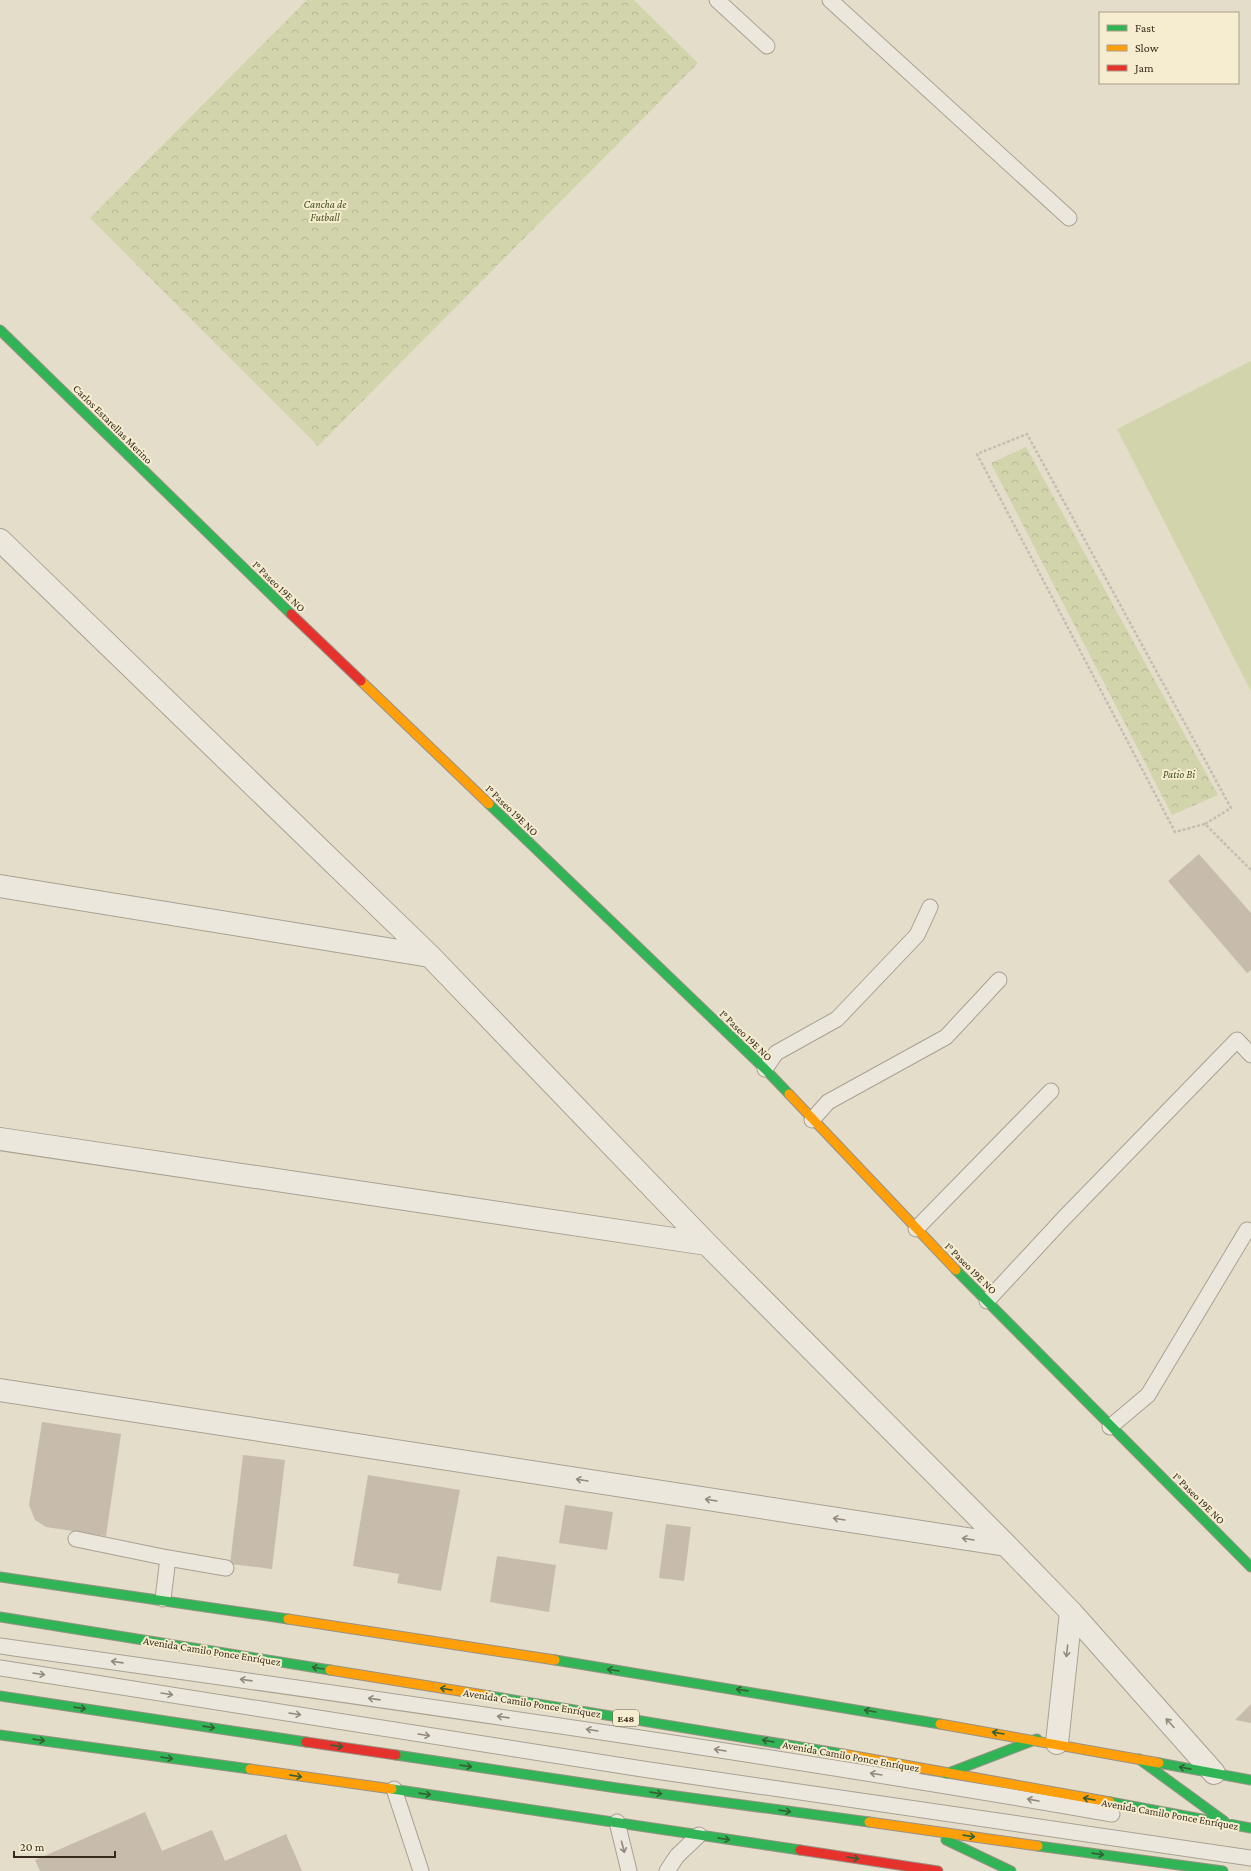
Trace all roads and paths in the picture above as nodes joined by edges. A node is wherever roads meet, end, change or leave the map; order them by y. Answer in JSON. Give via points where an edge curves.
{"nodes":[{"id":1,"x":717,"y":0,"type":"edge"},
{"id":2,"x":830,"y":0,"type":"edge"},
{"id":3,"x":767,"y":46,"type":"dead end"},
{"id":4,"x":1069,"y":218,"type":"dead end"},
{"id":5,"x":0,"y":330,"type":"edge"},
{"id":6,"x":209,"y":535,"type":"joint"},
{"id":7,"x":0,"y":540,"type":"edge"},
{"id":8,"x":1205,"y":824,"type":"junction"},
{"id":9,"x":1251,"y":870,"type":"edge"},
{"id":10,"x":0,"y":886,"type":"edge"},
{"id":11,"x":930,"y":907,"type":"dead end"},
{"id":12,"x":430,"y":956,"type":"junction"},
{"id":13,"x":999,"y":980,"type":"dead end"},
{"id":14,"x":1251,"y":1055,"type":"edge"},
{"id":15,"x":765,"y":1069,"type":"junction"},
{"id":16,"x":1051,"y":1091,"type":"dead end"},
{"id":17,"x":812,"y":1120,"type":"junction"},
{"id":18,"x":0,"y":1139,"type":"edge"},
{"id":19,"x":916,"y":1229,"type":"junction"},
{"id":20,"x":1247,"y":1230,"type":"dead end"},
{"id":21,"x":707,"y":1244,"type":"junction"},
{"id":22,"x":987,"y":1301,"type":"junction"},
{"id":23,"x":0,"y":1390,"type":"edge"},
{"id":24,"x":1110,"y":1427,"type":"junction"},
{"id":25,"x":76,"y":1539,"type":"dead end"},
{"id":26,"x":1006,"y":1545,"type":"junction"},
{"id":27,"x":168,"y":1558,"type":"junction"},
{"id":28,"x":1251,"y":1567,"type":"edge"},
{"id":29,"x":226,"y":1568,"type":"dead end"},
{"id":30,"x":0,"y":1577,"type":"edge"},
{"id":31,"x":163,"y":1599,"type":"junction"},
{"id":32,"x":1071,"y":1612,"type":"junction"},
{"id":33,"x":0,"y":1617,"type":"edge"},
{"id":34,"x":0,"y":1646,"type":"edge"},
{"id":35,"x":0,"y":1668,"type":"edge"},
{"id":36,"x":0,"y":1696,"type":"edge"},
{"id":37,"x":0,"y":1735,"type":"edge"},
{"id":38,"x":1047,"y":1741,"type":"junction"},
{"id":39,"x":1139,"y":1759,"type":"junction"},
{"id":40,"x":1214,"y":1773,"type":"junction"},
{"id":41,"x":946,"y":1774,"type":"junction"},
{"id":42,"x":915,"y":1780,"type":"junction"},
{"id":43,"x":1251,"y":1780,"type":"edge"},
{"id":44,"x":394,"y":1789,"type":"junction"},
{"id":45,"x":617,"y":1822,"type":"junction"},
{"id":46,"x":1228,"y":1824,"type":"junction"},
{"id":47,"x":1251,"y":1828,"type":"edge"},
{"id":48,"x":927,"y":1831,"type":"junction"},
{"id":49,"x":699,"y":1835,"type":"junction"},
{"id":50,"x":1251,"y":1838,"type":"edge"},
{"id":51,"x":1251,"y":1858,"type":"edge"},
{"id":52,"x":421,"y":1871,"type":"edge"},
{"id":53,"x":630,"y":1871,"type":"edge"},
{"id":54,"x":667,"y":1871,"type":"edge"},
{"id":55,"x":938,"y":1871,"type":"edge"},
{"id":56,"x":1011,"y":1871,"type":"edge"},
{"id":57,"x":1223,"y":1871,"type":"edge"}],
"edges":[{"from":1,"to":3,"type":"lane"},
{"from":2,"to":4,"type":"lane"},
{"from":5,"to":6,"type":"main road","name":"Carlos Estarellas Merino"},
{"from":6,"to":15,"type":"main road","name":"1° Paseo 19E NO"},
{"from":7,"to":12,"type":"street"},
{"from":8,"to":8,"type":"path","via":[[1175,832],[977,454],[1027,434],[1231,808]]},
{"from":8,"to":9,"type":"path"},
{"from":10,"to":12,"type":"street"},
{"from":11,"to":15,"type":"lane","via":[[917,935],[837,1019],[776,1053]]},
{"from":12,"to":21,"type":"street"},
{"from":13,"to":17,"type":"lane","via":[[946,1037],[828,1102]]},
{"from":14,"to":22,"type":"lane","via":[[1238,1040],[1064,1218]]},
{"from":15,"to":17,"type":"main road","name":"1° Paseo 19E NO"},
{"from":16,"to":19,"type":"lane"},
{"from":17,"to":19,"type":"main road","name":"1° Paseo 19E NO"},
{"from":18,"to":21,"type":"street"},
{"from":19,"to":22,"type":"main road","name":"1° Paseo 19E NO"},
{"from":20,"to":24,"type":"lane","via":[[1148,1395]]},
{"from":21,"to":26,"type":"street"},
{"from":22,"to":24,"type":"main road","name":"1° Paseo 19E NO"},
{"from":26,"to":23,"type":"street","one_way":true},
{"from":24,"to":28,"type":"main road","name":"1° Paseo 19E NO"},
{"from":25,"to":27,"type":"lane"},
{"from":26,"to":32,"type":"street"},
{"from":27,"to":29,"type":"lane"},
{"from":27,"to":31,"type":"lane"},
{"from":30,"to":31,"type":"main road"},
{"from":38,"to":31,"type":"main road","one_way":true,"via":[[765,1693]]},
{"from":32,"to":38,"type":"street","one_way":true},
{"from":40,"to":32,"type":"street","one_way":true},
{"from":41,"to":33,"type":"main road","name":"Avenida Camilo Ponce Enríquez","number":"E48","one_way":true,"via":[[752,1738]]},
{"from":42,"to":34,"type":"lane","name":"Avenida Camilo Ponce Enríquez","one_way":true,"via":[[542,1722]]},
{"from":35,"to":51,"type":"lane","one_way":true,"via":[[649,1770]]},
{"from":36,"to":48,"type":"main road","one_way":true},
{"from":37,"to":44,"type":"main road","one_way":true},
{"from":38,"to":39,"type":"main road"},
{"from":38,"to":41,"type":"main road"},
{"from":40,"to":39,"type":"main road","one_way":true},
{"from":39,"to":46,"type":"main road"},
{"from":40,"to":43,"type":"main road"},
{"from":41,"to":42,"type":"lane"},
{"from":46,"to":41,"type":"main road","name":"Avenida Camilo Ponce Enríquez","number":"E48","one_way":true},
{"from":50,"to":42,"type":"lane","name":"Avenida Camilo Ponce Enríquez","one_way":true},
{"from":44,"to":45,"type":"main road","one_way":true},
{"from":44,"to":52,"type":"lane"},
{"from":45,"to":49,"type":"main road"},
{"from":45,"to":53,"type":"lane","one_way":true},
{"from":46,"to":47,"type":"main road","name":"Avenida Camilo Ponce Enríquez","number":"E48"},
{"from":48,"to":56,"type":"main road"},
{"from":48,"to":57,"type":"main road","one_way":true},
{"from":49,"to":54,"type":"lane","via":[[677,1856]]},
{"from":49,"to":55,"type":"main road","one_way":true}]}
